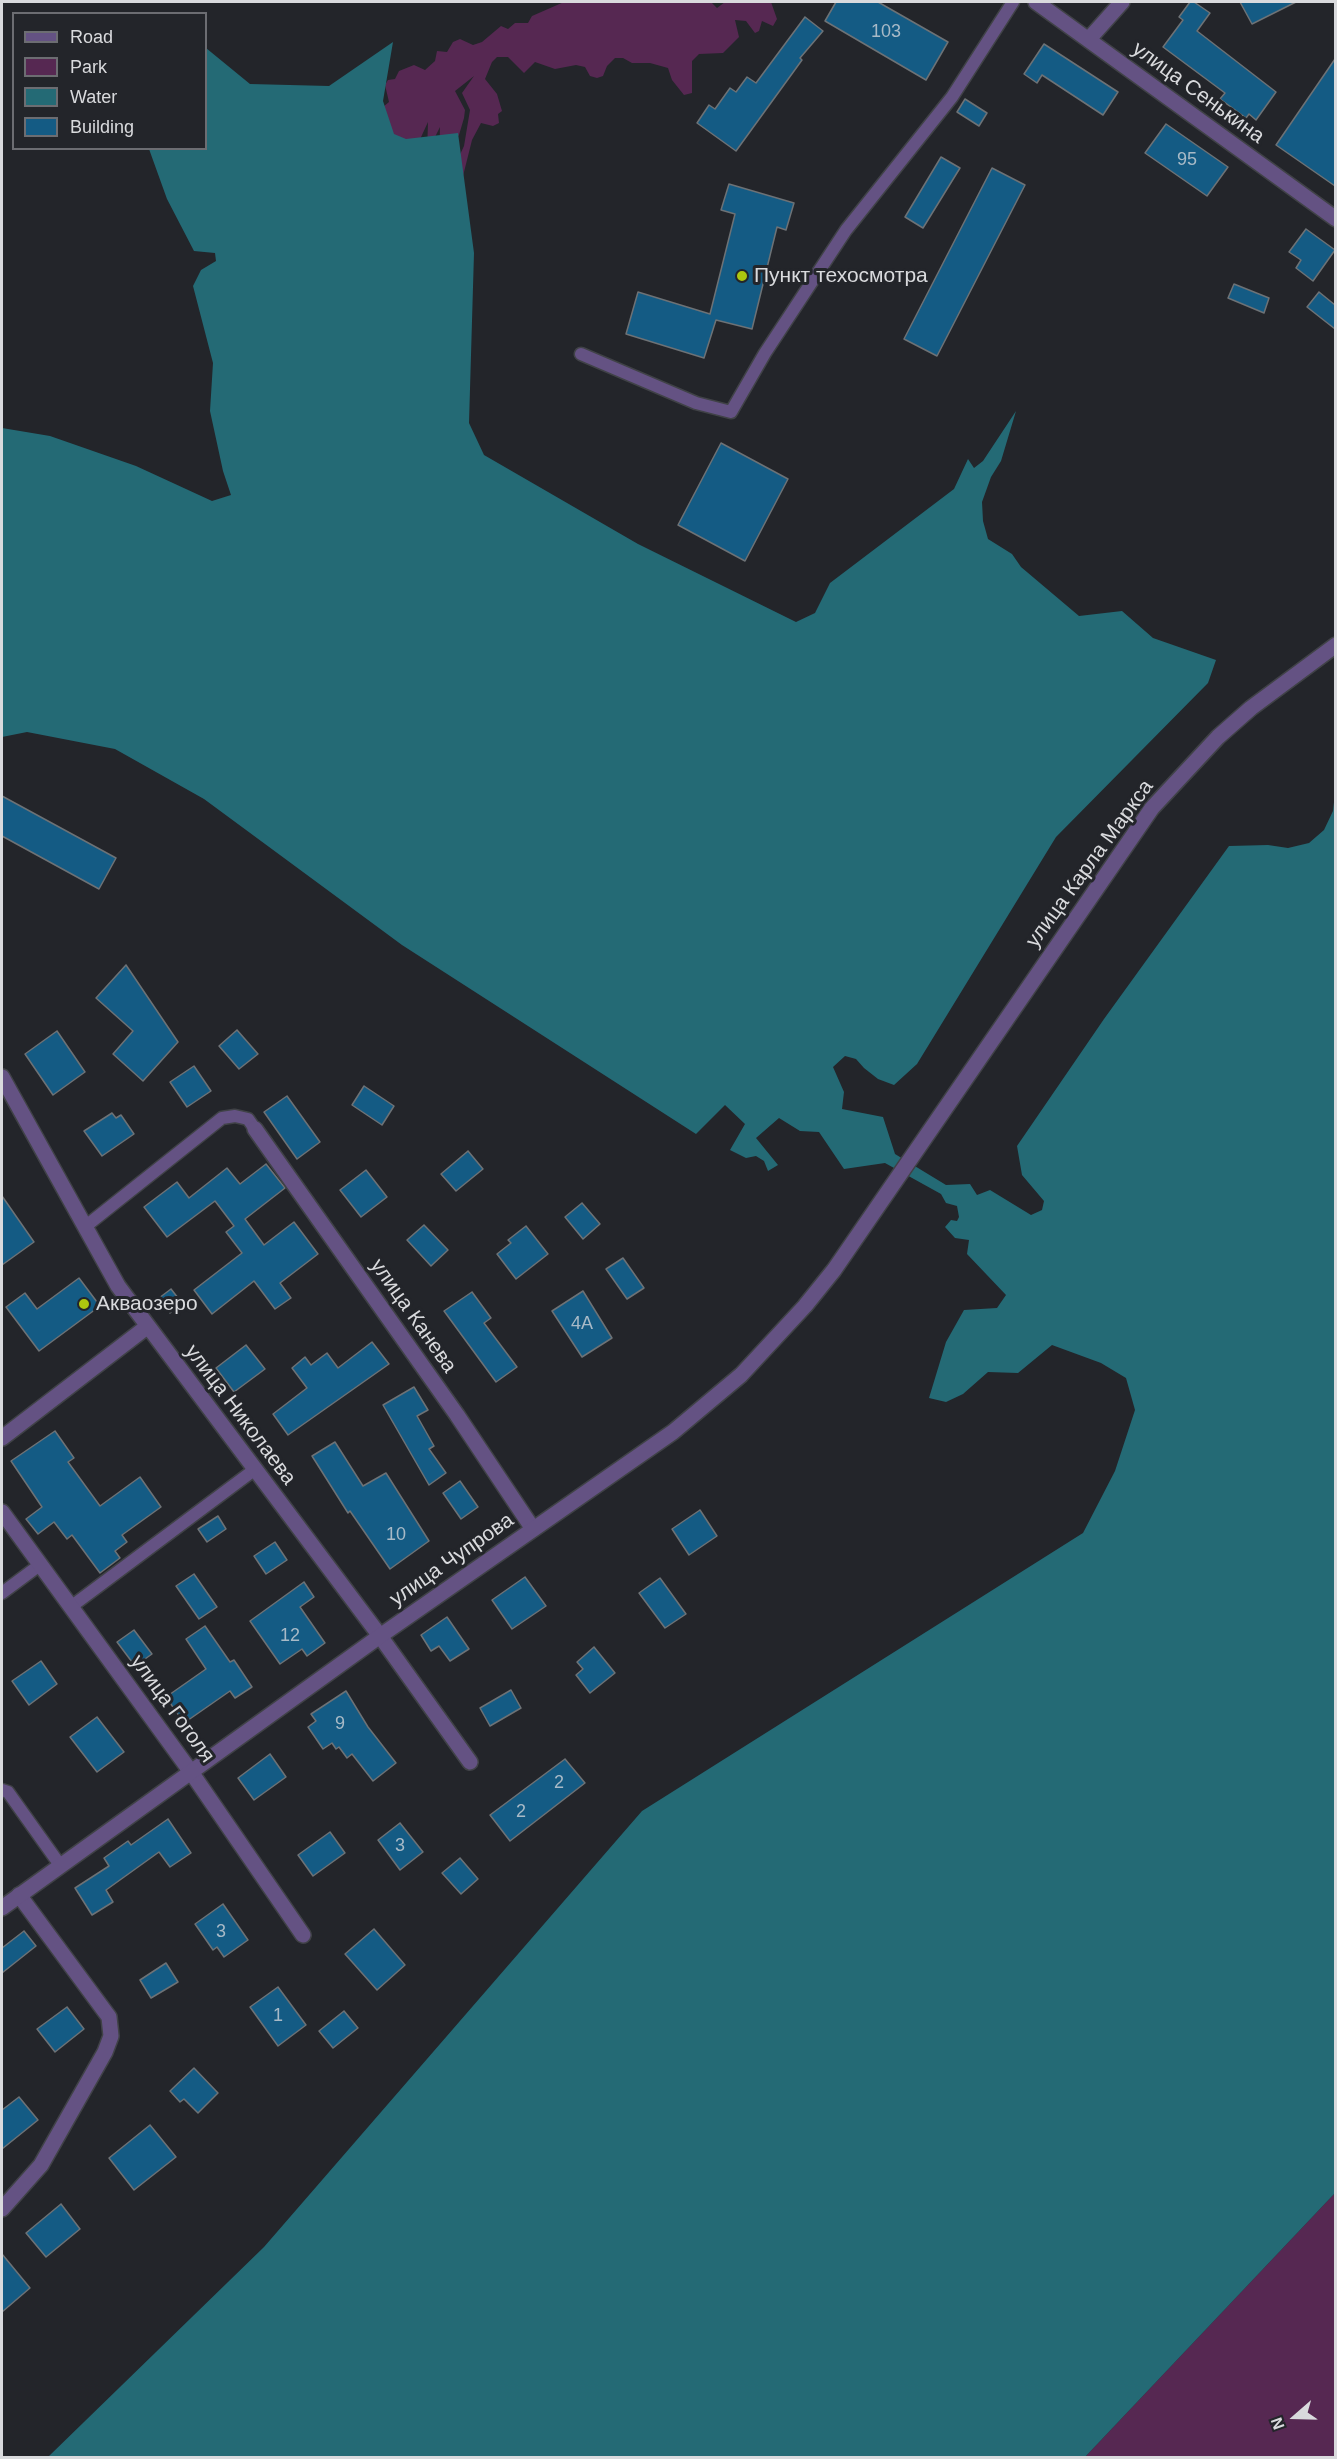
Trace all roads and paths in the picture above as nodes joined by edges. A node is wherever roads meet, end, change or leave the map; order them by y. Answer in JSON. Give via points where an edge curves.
{"nodes":[{"id":1,"x":1013,"y":2,"type":"edge"},
{"id":2,"x":1036,"y":2,"type":"edge"},
{"id":3,"x":1122,"y":2,"type":"edge"},
{"id":4,"x":1089,"y":39,"type":"junction"},
{"id":5,"x":1335,"y":219,"type":"edge"},
{"id":6,"x":581,"y":354,"type":"dead end"},
{"id":7,"x":1335,"y":645,"type":"edge"},
{"id":8,"x":2,"y":1077,"type":"edge"},
{"id":9,"x":255,"y":1129,"type":"joint"},
{"id":10,"x":882,"y":1199,"type":"joint"},
{"id":11,"x":86,"y":1226,"type":"junction"},
{"id":12,"x":148,"y":1326,"type":"junction"},
{"id":13,"x":2,"y":1438,"type":"edge"},
{"id":14,"x":254,"y":1470,"type":"junction"},
{"id":15,"x":2,"y":1512,"type":"edge"},
{"id":16,"x":533,"y":1529,"type":"junction"},
{"id":17,"x":40,"y":1564,"type":"junction"},
{"id":18,"x":2,"y":1593,"type":"edge"},
{"id":19,"x":72,"y":1606,"type":"junction"},
{"id":20,"x":380,"y":1636,"type":"junction"},
{"id":21,"x":470,"y":1762,"type":"dead end"},
{"id":22,"x":191,"y":1772,"type":"junction"},
{"id":23,"x":2,"y":1790,"type":"edge"},
{"id":24,"x":60,"y":1865,"type":"junction"},
{"id":25,"x":19,"y":1895,"type":"junction"},
{"id":26,"x":2,"y":1908,"type":"edge"},
{"id":27,"x":303,"y":1935,"type":"dead end"},
{"id":28,"x":2,"y":2209,"type":"edge"}],
"edges":[{"from":1,"to":6,"type":"lane","via":[[952,97],[846,230],[731,412],[696,403]]},
{"from":2,"to":4,"type":"street","name":"улица Сенькина"},
{"from":3,"to":4,"type":"street"},
{"from":4,"to":5,"type":"street","name":"улица Сенькина"},
{"from":7,"to":10,"type":"street","name":"улица Карла Маркса","via":[[1218,737],[1152,808]]},
{"from":8,"to":11,"type":"street","name":"улица Николаева"},
{"from":9,"to":11,"type":"lane","via":[[248,1119],[222,1118]]},
{"from":9,"to":16,"type":"street","name":"улица Канева"},
{"from":10,"to":16,"type":"street","name":"улица Чупрова","via":[[806,1306],[741,1375],[673,1432]]},
{"from":11,"to":12,"type":"street","name":"улица Николаева","via":[[118,1286]]},
{"from":12,"to":13,"type":"street"},
{"from":12,"to":14,"type":"street","name":"улица Николаева"},
{"from":14,"to":19,"type":"lane"},
{"from":14,"to":20,"type":"street","name":"улица Николаева"},
{"from":15,"to":17,"type":"street","name":"улица Гоголя"},
{"from":16,"to":20,"type":"street","name":"улица Чупрова"},
{"from":17,"to":18,"type":"lane"},
{"from":17,"to":19,"type":"street","name":"улица Гоголя"},
{"from":19,"to":22,"type":"street","name":"улица Гоголя"},
{"from":20,"to":21,"type":"street","name":"улица Николаева"},
{"from":20,"to":22,"type":"street","name":"улица Чупрова"},
{"from":22,"to":24,"type":"street","name":"улица Чупрова"},
{"from":22,"to":27,"type":"street","name":"улица Гоголя"},
{"from":23,"to":24,"type":"lane","via":[[9,1792]]},
{"from":24,"to":25,"type":"street","name":"улица Чупрова"},
{"from":25,"to":26,"type":"street","name":"улица Чупрова"},
{"from":25,"to":28,"type":"street","via":[[109,2017],[111,2036],[41,2165]]}]}
